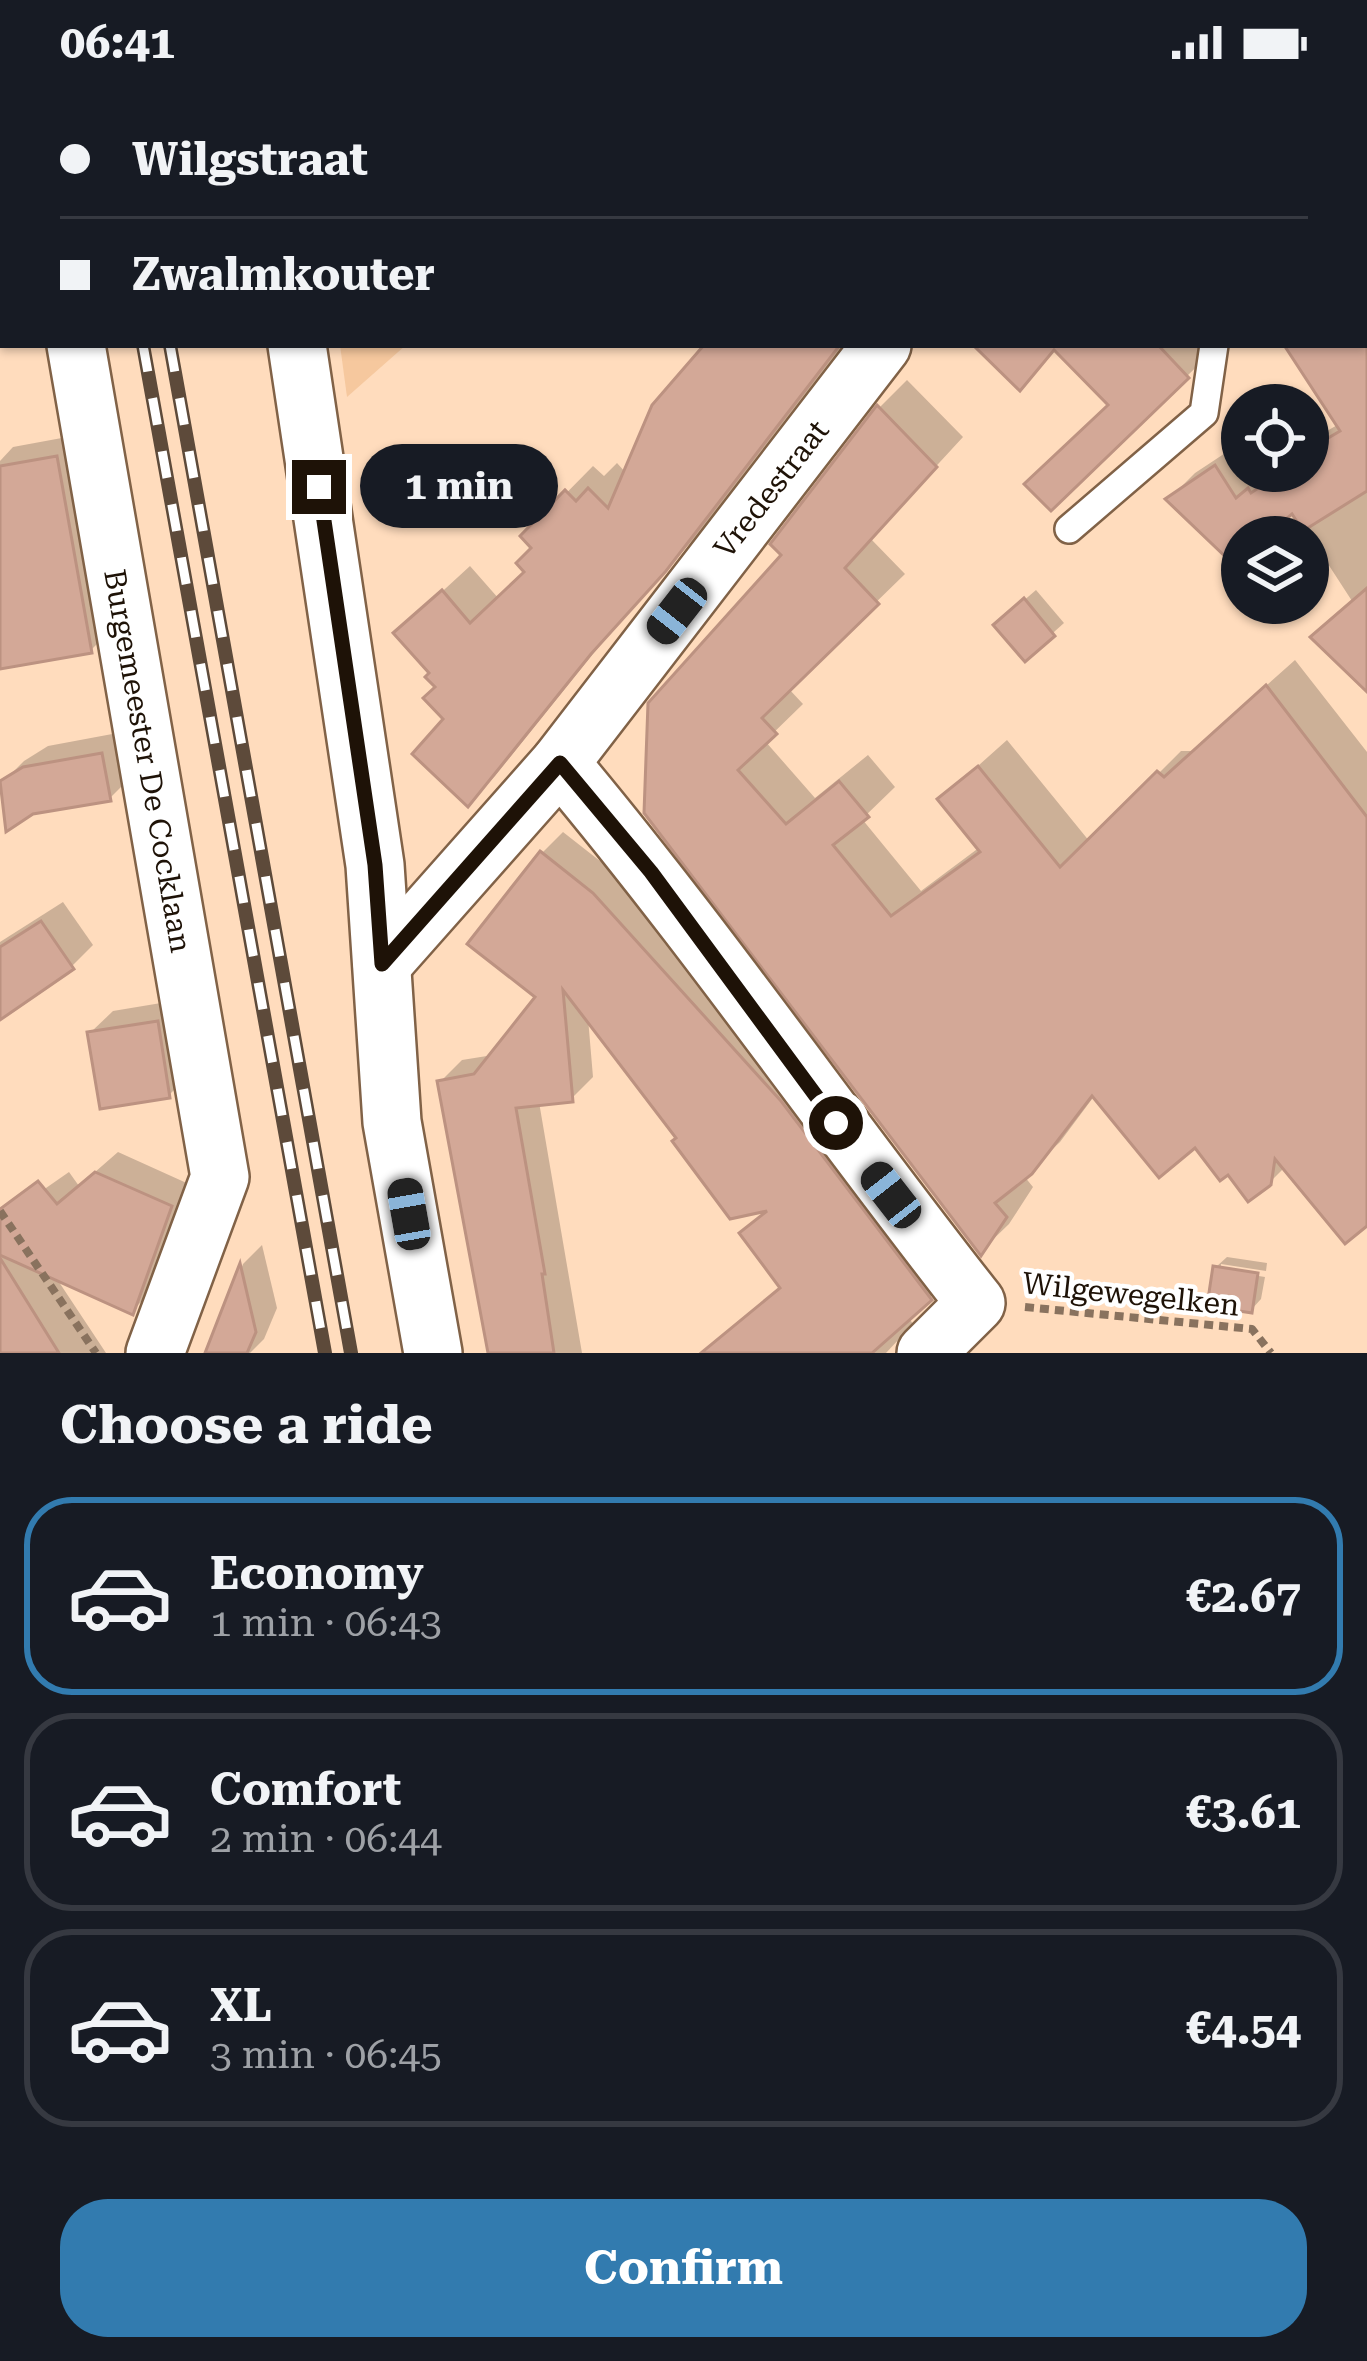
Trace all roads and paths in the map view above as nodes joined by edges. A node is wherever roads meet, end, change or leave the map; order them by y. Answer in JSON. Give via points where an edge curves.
{"nodes":[{"id":1,"x":77,"y":348,"type":"edge"},
{"id":2,"x":297,"y":348,"type":"edge"},
{"id":3,"x":880,"y":348,"type":"edge"},
{"id":4,"x":1214,"y":348,"type":"edge"},
{"id":5,"x":1069,"y":529,"type":"dead end"},
{"id":6,"x":560,"y":763,"type":"junction"},
{"id":7,"x":382,"y":964,"type":"junction"},
{"id":8,"x":0,"y":1211,"type":"edge"},
{"id":9,"x":976,"y":1303,"type":"junction"},
{"id":10,"x":96,"y":1353,"type":"edge"},
{"id":11,"x":155,"y":1353,"type":"edge"},
{"id":12,"x":433,"y":1353,"type":"edge"},
{"id":13,"x":926,"y":1353,"type":"edge"},
{"id":14,"x":1271,"y":1353,"type":"edge"}],
"edges":[{"from":1,"to":11,"type":"street","name":"Burgemeester De Cocklaan","via":[[220,1177]]},
{"from":2,"to":7,"type":"street","via":[[375,865]]},
{"from":3,"to":6,"type":"street","name":"Vredestraat"},
{"from":4,"to":5,"type":"lane","via":[[1204,413]]},
{"from":6,"to":7,"type":"street","name":"Vredestraat"},
{"from":6,"to":9,"type":"street"},
{"from":7,"to":12,"type":"street","via":[[392,1121]]},
{"from":8,"to":10,"type":"path"},
{"from":9,"to":13,"type":"street"},
{"from":9,"to":14,"type":"path","name":"Wilgewegelken","via":[[1252,1329]]}]}
